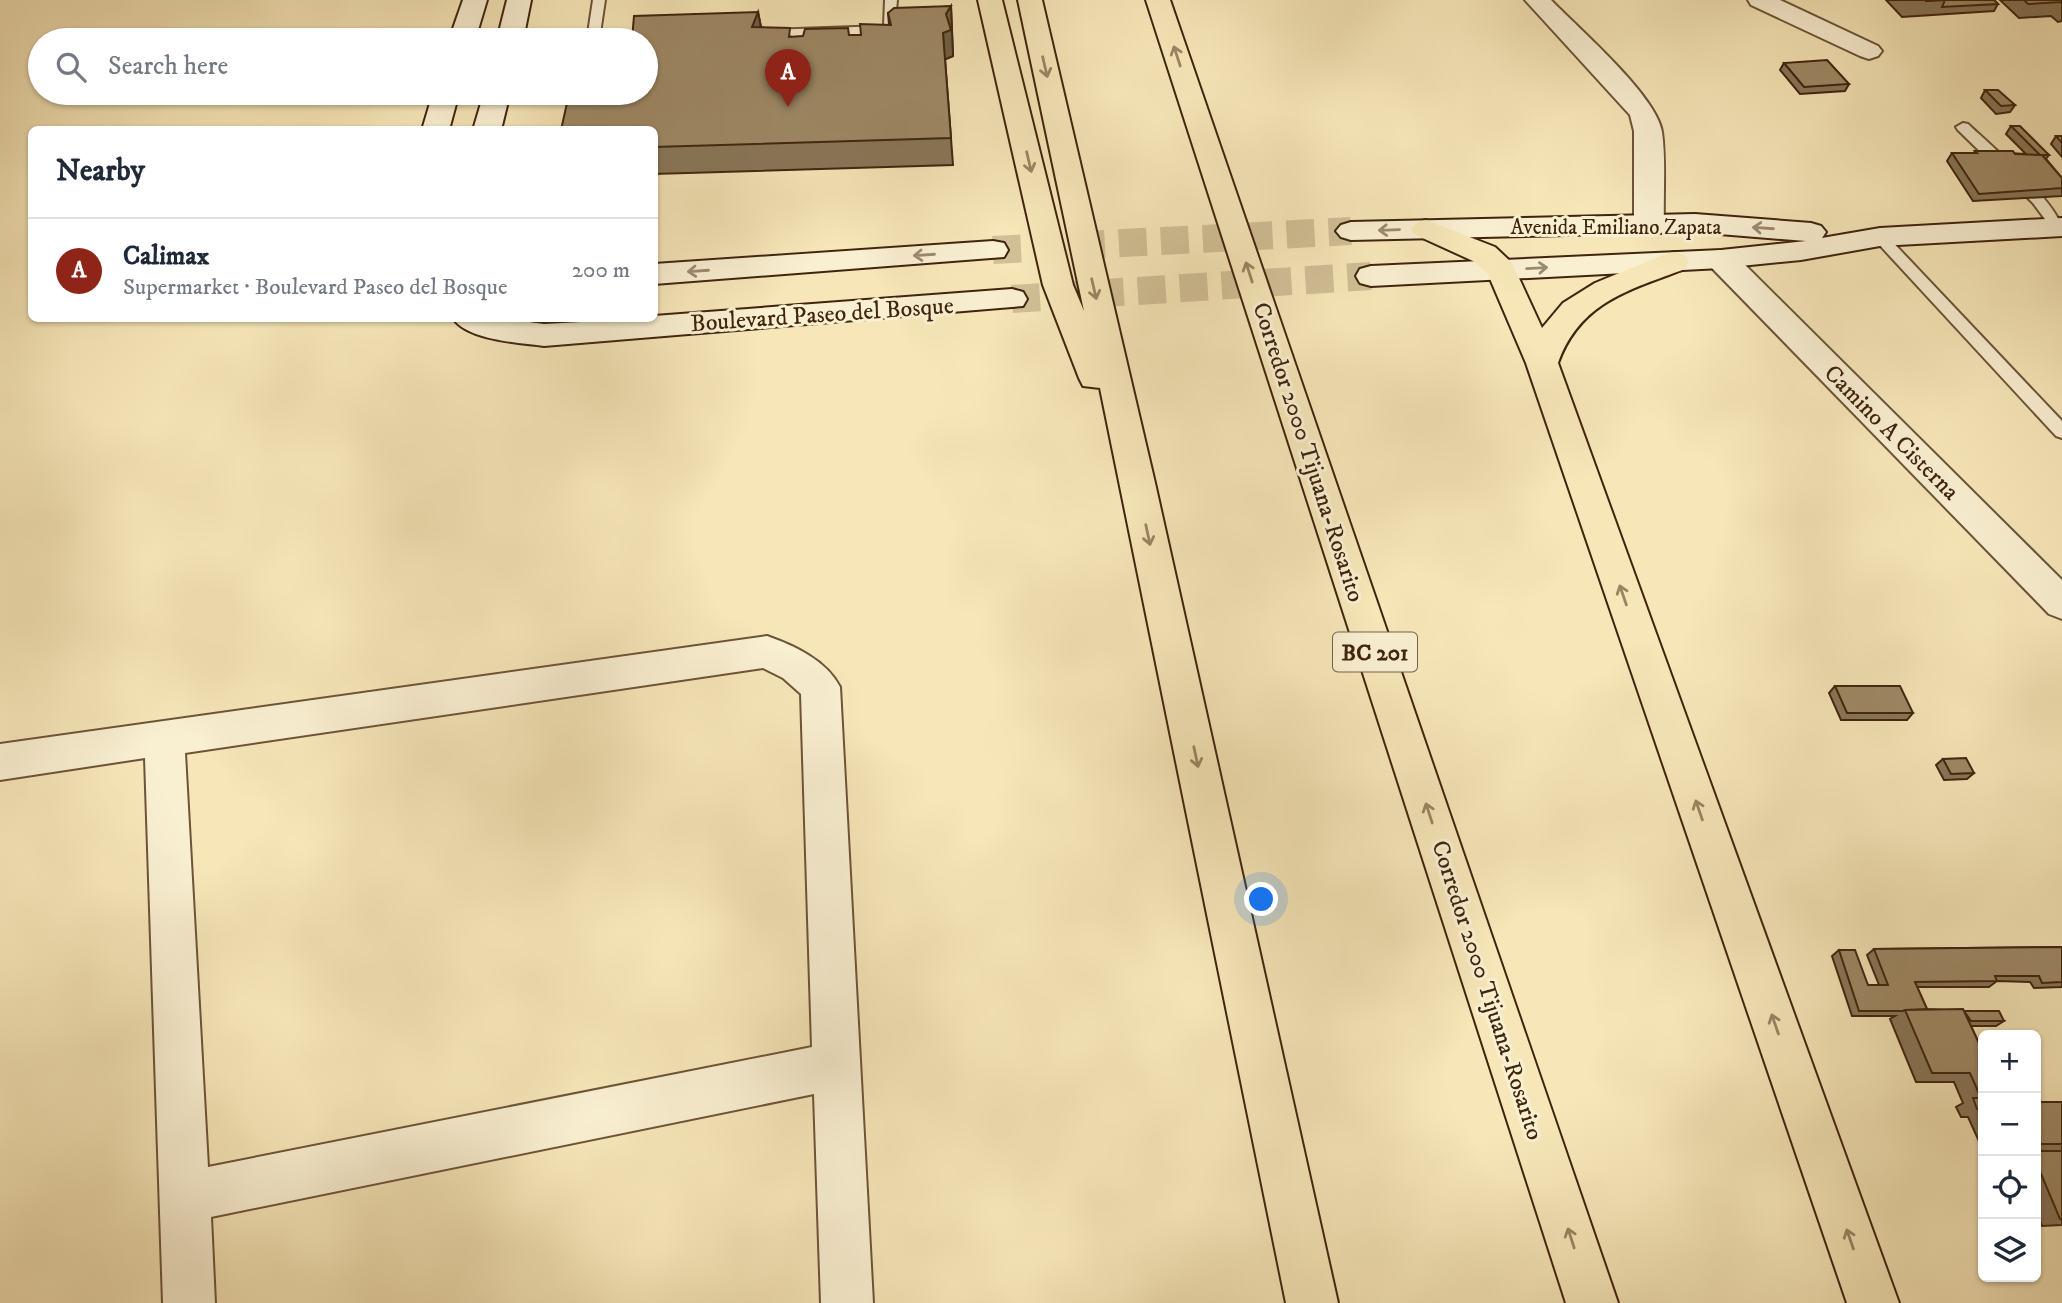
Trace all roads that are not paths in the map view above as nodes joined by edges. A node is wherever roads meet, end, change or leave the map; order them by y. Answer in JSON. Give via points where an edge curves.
{"nodes":[{"id":1,"x":475,"y":0,"type":"edge"},
{"id":2,"x":519,"y":0,"type":"edge"},
{"id":3,"x":599,"y":0,"type":"edge"},
{"id":4,"x":891,"y":0,"type":"edge"},
{"id":5,"x":990,"y":0,"type":"edge"},
{"id":6,"x":1030,"y":0,"type":"edge"},
{"id":7,"x":1158,"y":0,"type":"edge"},
{"id":8,"x":1537,"y":0,"type":"edge"},
{"id":9,"x":1760,"y":0,"type":"edge"},
{"id":10,"x":466,"y":28,"type":"edge"},
{"id":11,"x":513,"y":28,"type":"edge"},
{"id":12,"x":595,"y":28,"type":"edge"},
{"id":13,"x":759,"y":34,"type":"edge"},
{"id":14,"x":1869,"y":51,"type":"dead end"},
{"id":15,"x":442,"y":105,"type":"edge"},
{"id":16,"x":494,"y":105,"type":"edge"},
{"id":17,"x":436,"y":126,"type":"edge"},
{"id":18,"x":488,"y":126,"type":"edge"},
{"id":19,"x":1963,"y":127,"type":"dead end"},
{"id":20,"x":1649,"y":224,"type":"junction"},
{"id":21,"x":2060,"y":227,"type":"edge"},
{"id":22,"x":1426,"y":229,"type":"junction"},
{"id":23,"x":1351,"y":231,"type":"tunnel mouth"},
{"id":24,"x":1880,"y":237,"type":"junction"},
{"id":25,"x":993,"y":250,"type":"tunnel mouth"},
{"id":26,"x":1721,"y":259,"type":"junction"},
{"id":27,"x":1674,"y":262,"type":"junction"},
{"id":28,"x":1501,"y":270,"type":"junction"},
{"id":29,"x":658,"y":274,"type":"edge"},
{"id":30,"x":1371,"y":276,"type":"tunnel mouth"},
{"id":31,"x":1012,"y":299,"type":"tunnel mouth"},
{"id":32,"x":478,"y":322,"type":"edge"},
{"id":33,"x":1542,"y":363,"type":"junction"},
{"id":34,"x":2062,"y":432,"type":"edge"},
{"id":35,"x":1138,"y":483,"type":"junction"},
{"id":36,"x":2062,"y":604,"type":"edge"},
{"id":37,"x":164,"y":738,"type":"junction"},
{"id":38,"x":0,"y":762,"type":"edge"},
{"id":39,"x":837,"y":1066,"type":"junction"},
{"id":40,"x":184,"y":1197,"type":"junction"},
{"id":41,"x":189,"y":1303,"type":"edge"},
{"id":42,"x":847,"y":1303,"type":"edge"},
{"id":43,"x":1312,"y":1303,"type":"edge"},
{"id":44,"x":1592,"y":1303,"type":"edge"},
{"id":45,"x":1873,"y":1303,"type":"edge"}],
"edges":[{"from":1,"to":10,"type":"street"},
{"from":2,"to":11,"type":"street"},
{"from":3,"to":12,"type":"lane"},
{"from":4,"to":13,"type":"lane","via":[[890,30]]},
{"from":5,"to":35,"type":"highway","one_way":true,"via":[[1058,285]]},
{"from":6,"to":35,"type":"highway","one_way":true},
{"from":44,"to":7,"type":"highway","name":"Corredor 2000 Tijuana-Rosarito","number":"BC 201","one_way":true},
{"from":8,"to":20,"type":"street","via":[[1643,114],[1648,131]]},
{"from":9,"to":14,"type":"street"},
{"from":15,"to":17,"type":"street"},
{"from":16,"to":18,"type":"street"},
{"from":19,"to":21,"type":"lane"},
{"from":20,"to":22,"type":"street","name":"Avenida Emiliano Zapata"},
{"from":24,"to":20,"type":"street","name":"Avenida Emiliano Zapata","one_way":true,"via":[[1695,223]]},
{"from":21,"to":24,"type":"street","name":"Avenida Emiliano Zapata"},
{"from":22,"to":23,"type":"street","name":"Avenida Emiliano Zapata","one_way":true},
{"from":22,"to":28,"type":"highway","via":[[1484,254]]},
{"from":24,"to":26,"type":"street","name":"Avenida Emiliano Zapata"},
{"from":24,"to":34,"type":"lane"},
{"from":25,"to":29,"type":"street","one_way":true},
{"from":26,"to":27,"type":"street","name":"Avenida Emiliano Zapata"},
{"from":26,"to":36,"type":"street","name":"Camino A Cisterna"},
{"from":28,"to":27,"type":"street","name":"Avenida Emiliano Zapata","one_way":true},
{"from":27,"to":33,"type":"highway","via":[[1588,301],[1553,336]]},
{"from":28,"to":30,"type":"street","name":"Avenida Emiliano Zapata"},
{"from":28,"to":33,"type":"highway"},
{"from":31,"to":32,"type":"street","name":"Boulevard Paseo del Bosque","via":[[544,335],[499,330]]},
{"from":45,"to":33,"type":"highway","one_way":true},
{"from":35,"to":43,"type":"highway","one_way":true},
{"from":37,"to":38,"type":"street"},
{"from":37,"to":39,"type":"street","via":[[767,652],[797,667],[820,687]]},
{"from":37,"to":40,"type":"street"},
{"from":39,"to":40,"type":"street"},
{"from":39,"to":42,"type":"street"},
{"from":40,"to":41,"type":"street"}]}
